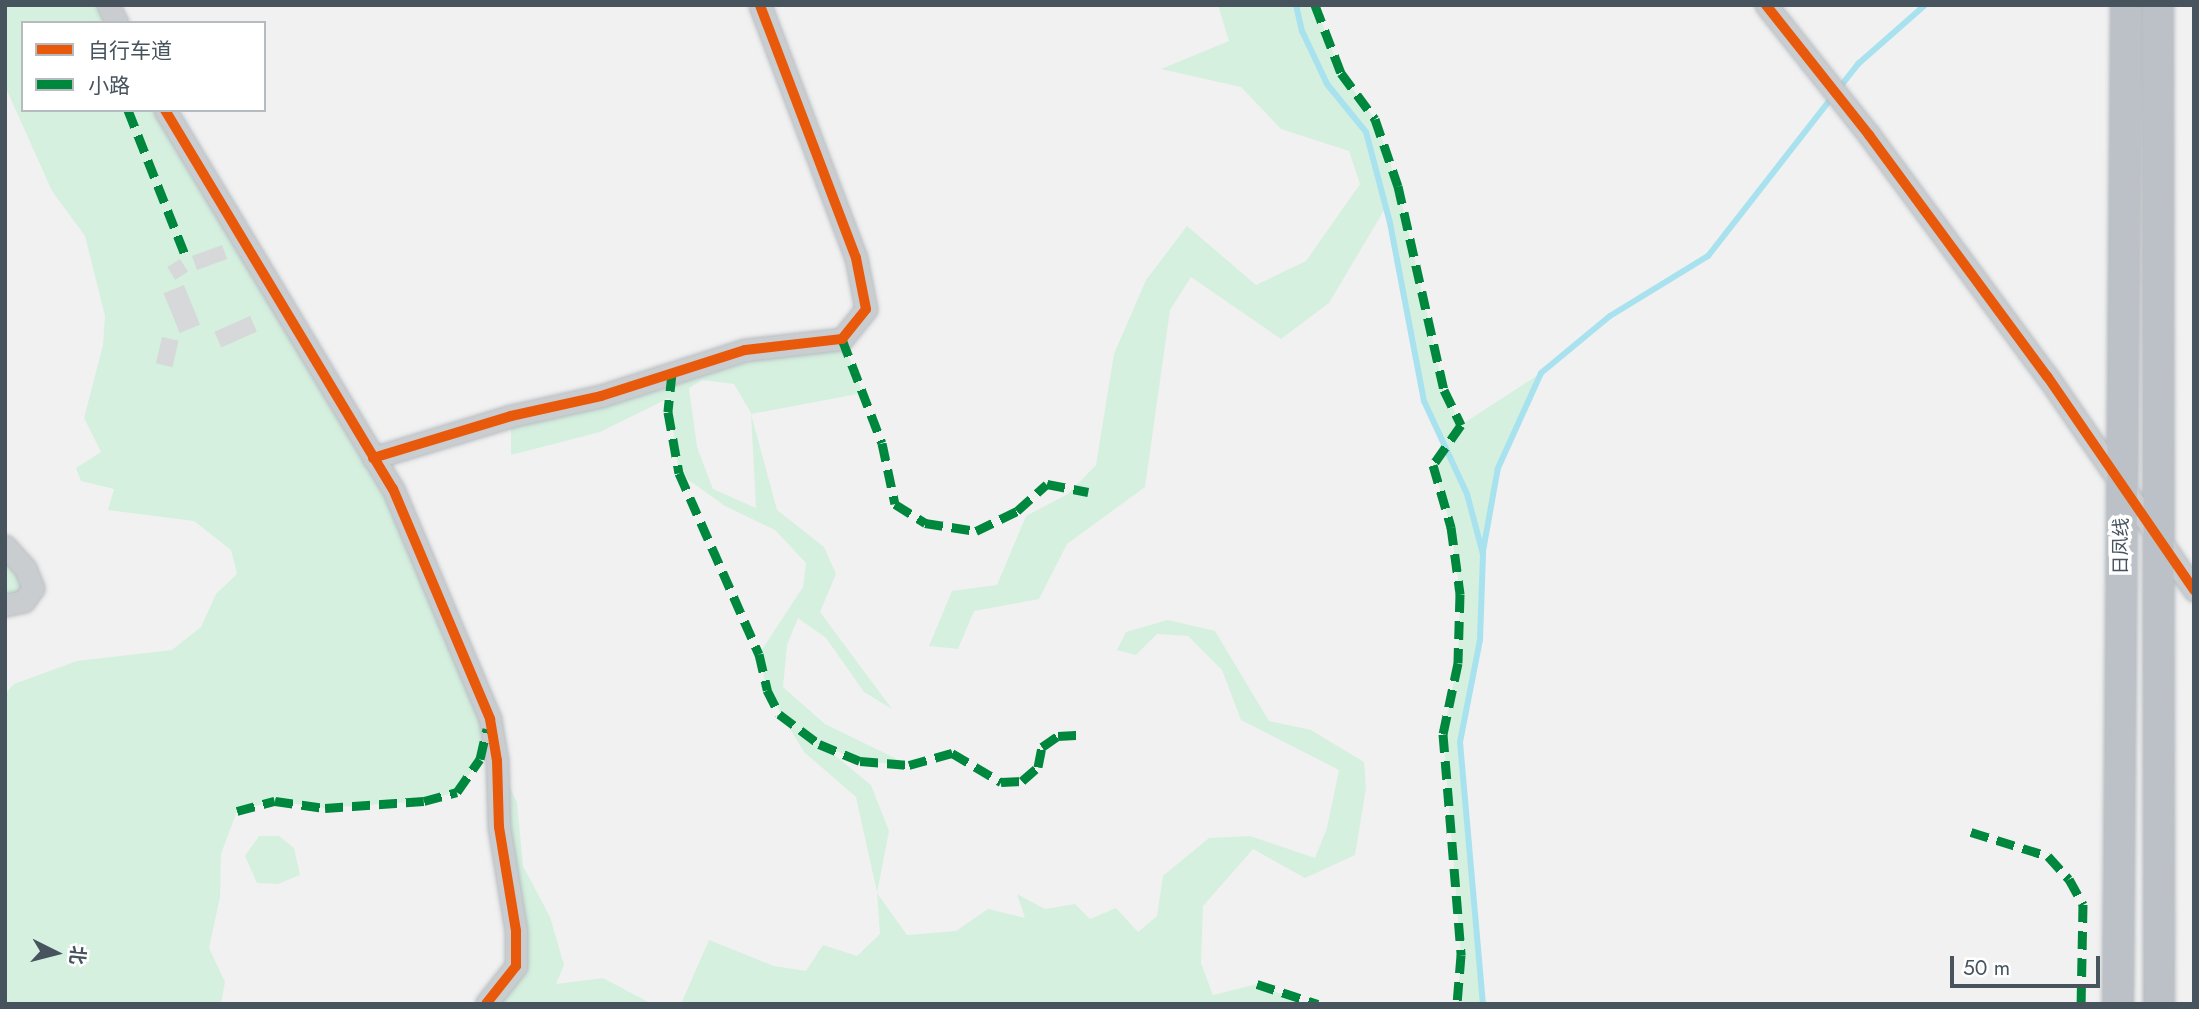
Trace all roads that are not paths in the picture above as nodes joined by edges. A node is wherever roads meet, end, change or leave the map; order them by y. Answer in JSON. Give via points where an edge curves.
{"nodes":[{"id":1,"x":108,"y":5,"type":"edge"},
{"id":2,"x":760,"y":5,"type":"edge"},
{"id":3,"x":1766,"y":5,"type":"edge"},
{"id":4,"x":2126,"y":5,"type":"edge"},
{"id":5,"x":2158,"y":5,"type":"edge"},
{"id":6,"x":116,"y":21,"type":"edge"},
{"id":7,"x":166,"y":112,"type":"edge"},
{"id":8,"x":373,"y":458,"type":"junction"},
{"id":9,"x":2122,"y":485,"type":"junction"},
{"id":10,"x":2158,"y":541,"type":"junction"},
{"id":11,"x":5,"y":546,"type":"edge"},
{"id":12,"x":2194,"y":590,"type":"edge"},
{"id":13,"x":5,"y":605,"type":"edge"},
{"id":14,"x":486,"y":1004,"type":"edge"},
{"id":15,"x":2118,"y":1004,"type":"edge"},
{"id":16,"x":2159,"y":1004,"type":"edge"}],
"edges":[{"from":1,"to":6,"type":"street"},
{"from":2,"to":8,"type":"street","via":[[856,258],[866,309],[842,339],[746,350],[601,396],[511,416]]},
{"from":3,"to":9,"type":"street","via":[[1869,135]]},
{"from":4,"to":9,"type":"highway","name":"日凤线"},
{"from":5,"to":10,"type":"highway"},
{"from":7,"to":8,"type":"street"},
{"from":8,"to":14,"type":"street","via":[[418,542],[490,719],[516,966]]},
{"from":9,"to":10,"type":"street"},
{"from":9,"to":15,"type":"highway","name":"日凤线"},
{"from":10,"to":12,"type":"street"},
{"from":10,"to":16,"type":"highway"},
{"from":11,"to":13,"type":"street","via":[[25,568],[33,588],[24,601]]}]}
